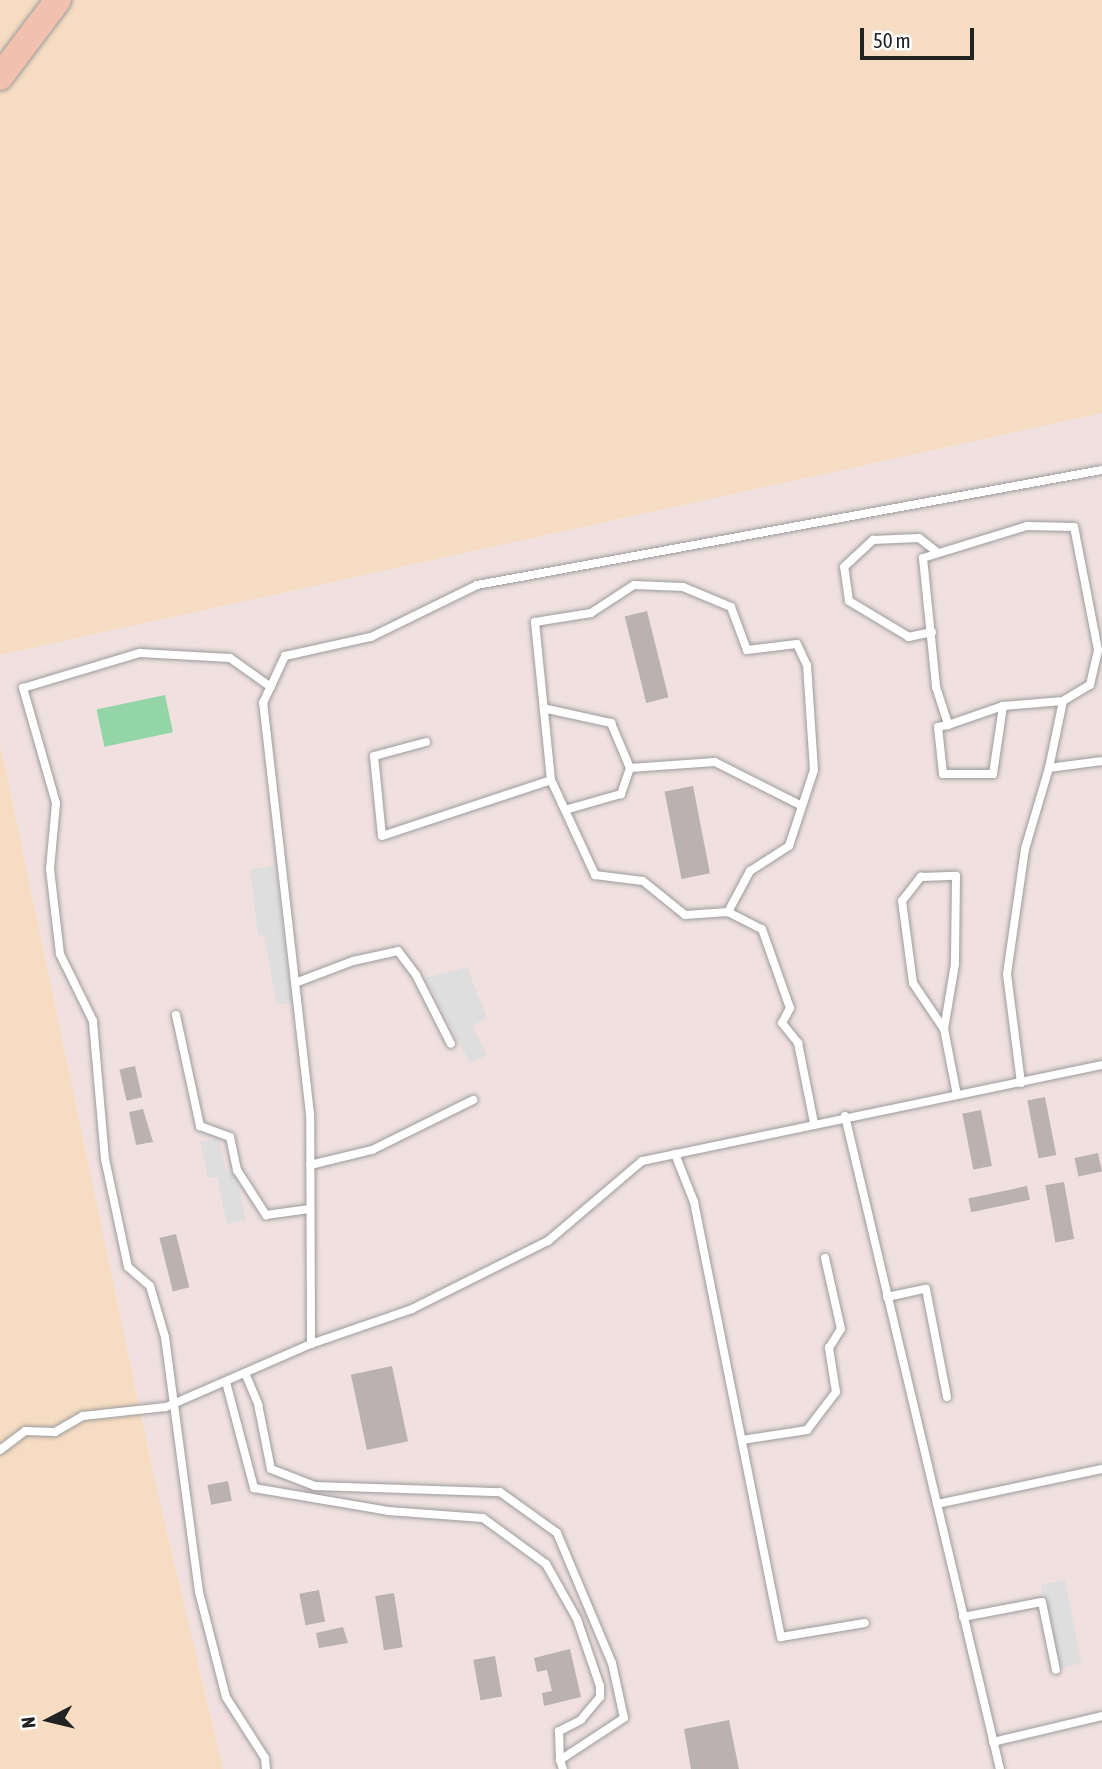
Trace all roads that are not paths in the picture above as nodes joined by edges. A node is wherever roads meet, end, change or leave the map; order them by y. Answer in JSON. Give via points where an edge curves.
{"nodes":[{"id":1,"x":58,"y":0,"type":"edge"},
{"id":2,"x":0,"y":77,"type":"edge"},
{"id":3,"x":1102,"y":470,"type":"edge"},
{"id":4,"x":937,"y":552,"type":"junction"},
{"id":5,"x":932,"y":632,"type":"junction"},
{"id":6,"x":271,"y":687,"type":"junction"},
{"id":7,"x":1063,"y":701,"type":"junction"},
{"id":8,"x":1003,"y":706,"type":"junction"},
{"id":9,"x":547,"y":709,"type":"junction"},
{"id":10,"x":948,"y":725,"type":"junction"},
{"id":11,"x":426,"y":742,"type":"dead end"},
{"id":12,"x":1102,"y":761,"type":"edge"},
{"id":13,"x":630,"y":768,"type":"junction"},
{"id":14,"x":1049,"y":768,"type":"junction"},
{"id":15,"x":551,"y":780,"type":"junction"},
{"id":16,"x":802,"y":806,"type":"junction"},
{"id":17,"x":565,"y":810,"type":"junction"},
{"id":18,"x":728,"y":912,"type":"junction"},
{"id":19,"x":295,"y":983,"type":"junction"},
{"id":20,"x":176,"y":1015,"type":"dead end"},
{"id":21,"x":944,"y":1029,"type":"junction"},
{"id":22,"x":451,"y":1044,"type":"dead end"},
{"id":23,"x":1102,"y":1065,"type":"edge"},
{"id":24,"x":1021,"y":1083,"type":"junction"},
{"id":25,"x":957,"y":1095,"type":"junction"},
{"id":26,"x":473,"y":1100,"type":"dead end"},
{"id":27,"x":845,"y":1116,"type":"junction"},
{"id":28,"x":814,"y":1123,"type":"junction"},
{"id":29,"x":675,"y":1154,"type":"junction"},
{"id":30,"x":310,"y":1165,"type":"junction"},
{"id":31,"x":310,"y":1209,"type":"junction"},
{"id":32,"x":825,"y":1258,"type":"dead end"},
{"id":33,"x":887,"y":1297,"type":"junction"},
{"id":34,"x":311,"y":1344,"type":"junction"},
{"id":35,"x":245,"y":1373,"type":"junction"},
{"id":36,"x":226,"y":1382,"type":"junction"},
{"id":37,"x":947,"y":1397,"type":"dead end"},
{"id":38,"x":176,"y":1403,"type":"junction"},
{"id":39,"x":742,"y":1440,"type":"junction"},
{"id":40,"x":0,"y":1450,"type":"edge"},
{"id":41,"x":1102,"y":1469,"type":"edge"},
{"id":42,"x":937,"y":1504,"type":"junction"},
{"id":43,"x":963,"y":1617,"type":"junction"},
{"id":44,"x":865,"y":1623,"type":"dead end"},
{"id":45,"x":1056,"y":1670,"type":"dead end"},
{"id":46,"x":1102,"y":1716,"type":"edge"},
{"id":47,"x":993,"y":1742,"type":"junction"},
{"id":48,"x":561,"y":1765,"type":"edge"},
{"id":49,"x":266,"y":1769,"type":"edge"},
{"id":50,"x":1000,"y":1769,"type":"edge"}],
"edges":[{"from":1,"to":2,"type":"main road"},
{"from":3,"to":6,"type":"lane","via":[[477,585],[371,637],[285,656]]},
{"from":4,"to":5,"type":"lane","via":[[923,558]]},
{"from":4,"to":5,"type":"lane","via":[[919,538],[873,540],[844,566],[849,601],[909,638]]},
{"from":4,"to":7,"type":"lane","via":[[1027,526],[1074,527],[1098,650],[1090,685]]},
{"from":5,"to":10,"type":"lane","via":[[936,687]]},
{"from":6,"to":19,"type":"lane","via":[[263,704]]},
{"from":6,"to":38,"type":"lane","via":[[230,658],[140,653],[23,688],[56,803],[50,869],[61,954],[93,1021],[105,1159],[122,1240],[128,1267],[150,1286],[165,1337]]},
{"from":7,"to":8,"type":"lane"},
{"from":7,"to":14,"type":"lane"},
{"from":8,"to":10,"type":"lane"},
{"from":8,"to":10,"type":"lane","via":[[993,774],[943,774],[938,727]]},
{"from":9,"to":13,"type":"lane","via":[[611,723]]},
{"from":9,"to":15,"type":"lane"},
{"from":9,"to":16,"type":"lane","via":[[535,622],[591,613],[634,585],[683,587],[731,607],[747,650],[797,643],[807,665],[814,770]]},
{"from":11,"to":15,"type":"lane","via":[[374,756],[382,836]]},
{"from":12,"to":14,"type":"lane"},
{"from":13,"to":16,"type":"lane","via":[[715,762]]},
{"from":13,"to":17,"type":"lane","via":[[621,794]]},
{"from":14,"to":24,"type":"lane","via":[[1025,849],[1007,974]]},
{"from":15,"to":17,"type":"lane"},
{"from":16,"to":18,"type":"lane","via":[[789,846],[750,870]]},
{"from":17,"to":18,"type":"lane","via":[[595,875],[643,881],[685,915]]},
{"from":18,"to":28,"type":"lane","via":[[762,929],[790,1008],[782,1023],[798,1043]]},
{"from":19,"to":22,"type":"lane","via":[[398,951],[416,975]]},
{"from":19,"to":30,"type":"lane","via":[[310,1114]]},
{"from":20,"to":31,"type":"lane","via":[[200,1126],[230,1137],[237,1170],[267,1215]]},
{"from":21,"to":21,"type":"lane","via":[[955,964],[956,876],[921,877],[902,901],[913,983]]},
{"from":21,"to":25,"type":"lane"},
{"from":23,"to":24,"type":"lane"},
{"from":24,"to":25,"type":"lane"},
{"from":25,"to":27,"type":"lane"},
{"from":26,"to":30,"type":"lane","via":[[372,1150]]},
{"from":27,"to":28,"type":"lane"},
{"from":27,"to":33,"type":"lane"},
{"from":28,"to":29,"type":"lane"},
{"from":29,"to":34,"type":"lane","via":[[642,1161],[548,1241],[412,1309]]},
{"from":29,"to":39,"type":"lane","via":[[694,1202]]},
{"from":30,"to":31,"type":"lane"},
{"from":31,"to":34,"type":"lane"},
{"from":32,"to":39,"type":"lane","via":[[841,1329],[829,1348],[836,1392],[807,1430]]},
{"from":33,"to":37,"type":"lane","via":[[926,1289]]},
{"from":33,"to":42,"type":"lane"},
{"from":34,"to":35,"type":"lane"},
{"from":35,"to":36,"type":"lane"},
{"from":35,"to":48,"type":"lane","via":[[258,1404],[271,1469],[315,1486],[500,1492],[557,1533],[612,1663],[624,1718]]},
{"from":36,"to":38,"type":"lane"},
{"from":36,"to":48,"type":"lane","via":[[254,1488],[388,1511],[483,1518],[546,1564],[578,1619],[600,1686],[600,1697],[581,1720],[559,1731]]},
{"from":38,"to":40,"type":"lane","via":[[83,1416],[55,1432],[25,1431]]},
{"from":38,"to":49,"type":"lane","via":[[179,1465],[199,1592],[226,1697],[265,1758]]},
{"from":39,"to":44,"type":"lane","via":[[781,1637]]},
{"from":41,"to":42,"type":"lane"},
{"from":42,"to":43,"type":"lane"},
{"from":43,"to":45,"type":"lane","via":[[1042,1602]]},
{"from":43,"to":47,"type":"lane"},
{"from":46,"to":47,"type":"lane"},
{"from":47,"to":50,"type":"lane"}]}
